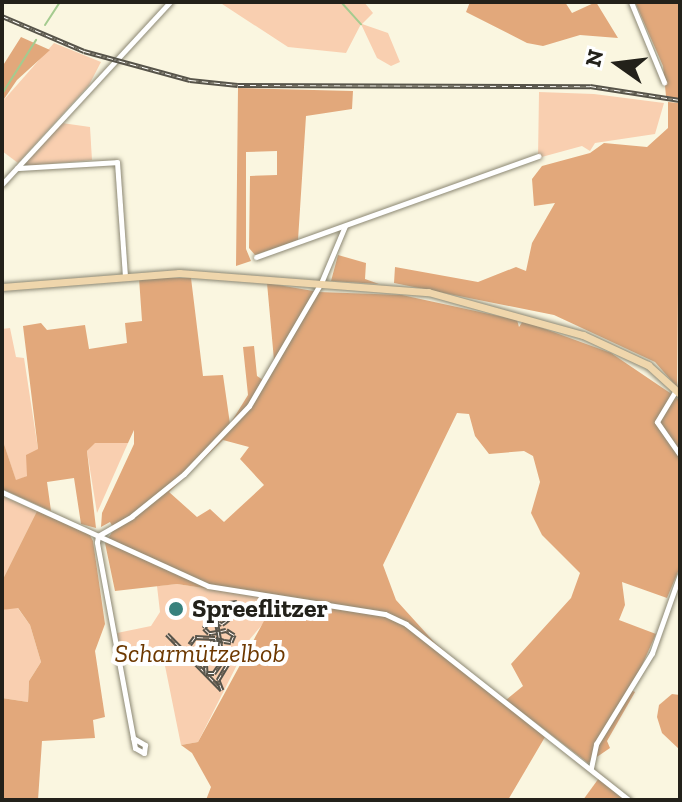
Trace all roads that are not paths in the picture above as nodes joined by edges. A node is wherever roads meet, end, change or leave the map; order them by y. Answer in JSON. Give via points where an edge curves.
{"nodes":[{"id":1,"x":170,"y":2,"type":"edge"},
{"id":2,"x":631,"y":2,"type":"edge"},
{"id":3,"x":664,"y":82,"type":"dead end"},
{"id":4,"x":538,"y":156,"type":"dead end"},
{"id":5,"x":17,"y":168,"type":"junction"},
{"id":6,"x":2,"y":184,"type":"edge"},
{"id":7,"x":345,"y":226,"type":"junction"},
{"id":8,"x":256,"y":257,"type":"dead end"},
{"id":9,"x":125,"y":276,"type":"junction"},
{"id":10,"x":321,"y":283,"type":"junction"},
{"id":11,"x":2,"y":287,"type":"edge"},
{"id":12,"x":678,"y":392,"type":"edge"},
{"id":13,"x":680,"y":455,"type":"edge"},
{"id":14,"x":2,"y":492,"type":"edge"},
{"id":15,"x":100,"y":533,"type":"junction"},
{"id":16,"x":680,"y":574,"type":"edge"},
{"id":17,"x":133,"y":738,"type":"junction"},
{"id":18,"x":591,"y":768,"type":"junction"},
{"id":19,"x":629,"y":800,"type":"edge"}],
"edges":[{"from":1,"to":5,"type":"street"},
{"from":2,"to":3,"type":"street"},
{"from":4,"to":7,"type":"street"},
{"from":5,"to":6,"type":"street"},
{"from":5,"to":9,"type":"street","via":[[117,162]]},
{"from":7,"to":8,"type":"street"},
{"from":7,"to":10,"type":"street"},
{"from":9,"to":10,"type":"main road","via":[[179,273]]},
{"from":9,"to":11,"type":"main road"},
{"from":10,"to":12,"type":"main road","via":[[428,292],[550,323],[639,359]]},
{"from":10,"to":15,"type":"street","via":[[268,378],[222,438],[132,516]]},
{"from":12,"to":13,"type":"street","via":[[657,422]]},
{"from":14,"to":15,"type":"street"},
{"from":15,"to":17,"type":"street","via":[[97,542]]},
{"from":15,"to":18,"type":"street","via":[[208,586],[385,614],[406,624]]},
{"from":16,"to":18,"type":"street","via":[[652,653],[596,744]]},
{"from":17,"to":17,"type":"street","via":[[146,749],[136,752]]},
{"from":18,"to":19,"type":"street"}]}
